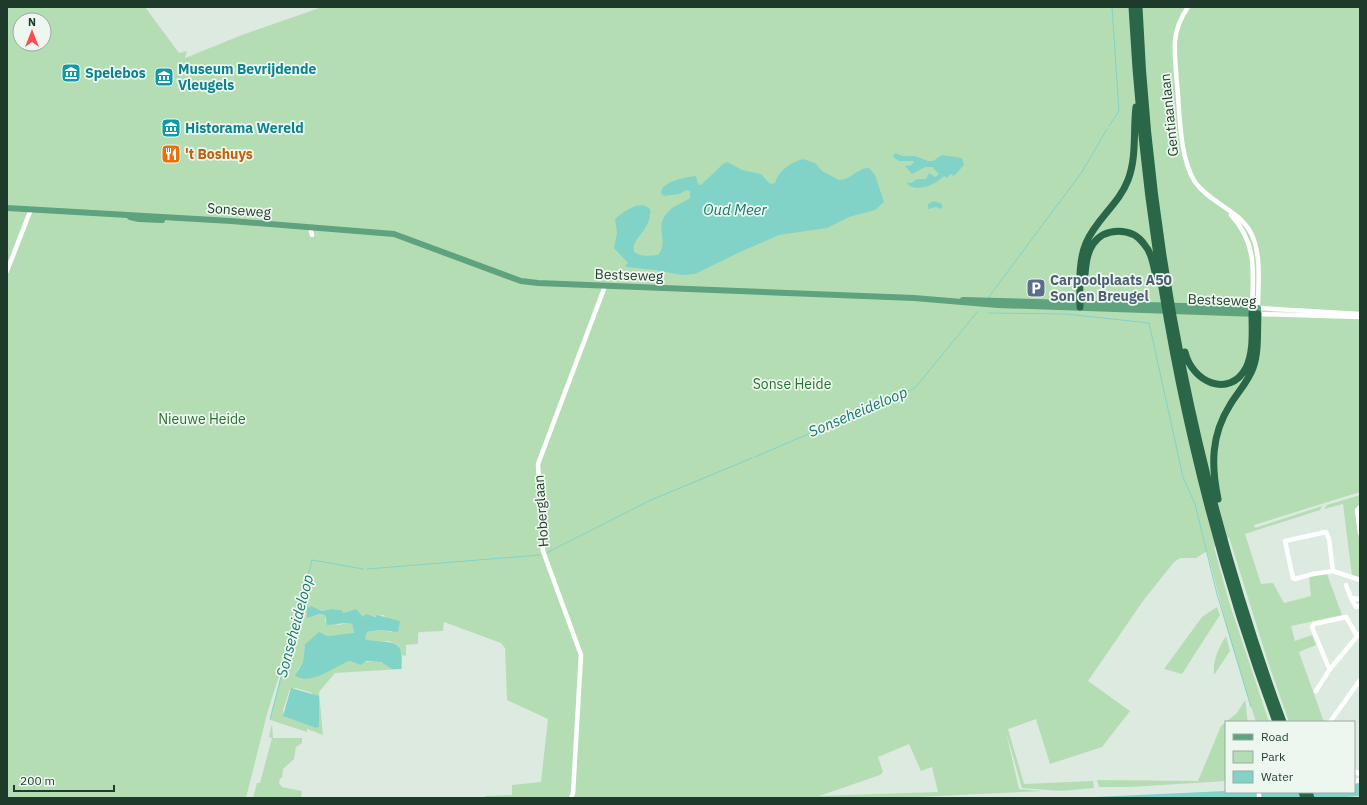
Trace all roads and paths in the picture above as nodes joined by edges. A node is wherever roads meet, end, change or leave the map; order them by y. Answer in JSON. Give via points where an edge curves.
{"nodes":[{"id":1,"x":1132,"y":7,"type":"edge"},
{"id":2,"x":1139,"y":7,"type":"edge"},
{"id":3,"x":1188,"y":7,"type":"edge"},
{"id":4,"x":1137,"y":93,"type":"junction"},
{"id":5,"x":7,"y":208,"type":"edge"},
{"id":6,"x":30,"y":209,"type":"junction"},
{"id":7,"x":302,"y":226,"type":"joint"},
{"id":8,"x":310,"y":227,"type":"junction"},
{"id":9,"x":312,"y":235,"type":"dead end"},
{"id":10,"x":7,"y":271,"type":"edge"},
{"id":11,"x":606,"y":286,"type":"junction"},
{"id":12,"x":999,"y":300,"type":"junction"},
{"id":13,"x":1082,"y":305,"type":"junction"},
{"id":14,"x":1169,"y":306,"type":"junction"},
{"id":15,"x":1255,"y":311,"type":"junction"},
{"id":16,"x":1360,"y":314,"type":"edge"},
{"id":17,"x":1360,"y":317,"type":"edge"},
{"id":18,"x":1360,"y":507,"type":"edge"},
{"id":19,"x":1220,"y":523,"type":"junction"},
{"id":20,"x":1360,"y":533,"type":"edge"},
{"id":21,"x":1334,"y":571,"type":"junction"},
{"id":22,"x":1360,"y":580,"type":"edge"},
{"id":23,"x":1346,"y":585,"type":"dead end"},
{"id":24,"x":1351,"y":598,"type":"junction"},
{"id":25,"x":1360,"y":599,"type":"edge"},
{"id":26,"x":1360,"y":606,"type":"edge"},
{"id":27,"x":1358,"y":635,"type":"edge"},
{"id":28,"x":1330,"y":669,"type":"junction"},
{"id":29,"x":1360,"y":680,"type":"edge"},
{"id":30,"x":1316,"y":691,"type":"dead end"},
{"id":31,"x":1276,"y":721,"type":"edge"},
{"id":32,"x":1283,"y":721,"type":"edge"},
{"id":33,"x":1331,"y":721,"type":"edge"},
{"id":34,"x":571,"y":798,"type":"edge"}],
"edges":[{"from":1,"to":4,"type":"highway"},
{"from":2,"to":14,"type":"highway","via":[[1146,114]]},
{"from":3,"to":15,"type":"street","name":"Gentiaanlaan","via":[[1180,21],[1175,46],[1188,169],[1196,183],[1233,212],[1245,225],[1254,241],[1258,260]]},
{"from":4,"to":13,"type":"highway","via":[[1132,169],[1120,196],[1086,243],[1081,264]]},
{"from":4,"to":14,"type":"highway","via":[[1146,174]]},
{"from":5,"to":6,"type":"main road","name":"Sonseweg"},
{"from":6,"to":7,"type":"main road","name":"Sonseweg"},
{"from":6,"to":10,"type":"street"},
{"from":7,"to":8,"type":"main road","name":"Bestseweg"},
{"from":8,"to":9,"type":"street"},
{"from":8,"to":11,"type":"main road","name":"Bestseweg","via":[[394,234],[521,281]]},
{"from":11,"to":12,"type":"main road","name":"Bestseweg"},
{"from":11,"to":34,"type":"street","name":"Hoberglaan","via":[[538,464],[542,551],[581,655]]},
{"from":12,"to":13,"type":"main road","name":"Bestseweg"},
{"from":12,"to":13,"type":"main road","name":"Bestseweg"},
{"from":13,"to":14,"type":"highway","via":[[1086,265],[1091,248],[1102,236],[1122,232],[1136,236],[1146,246]]},
{"from":13,"to":15,"type":"main road","name":"Bestseweg"},
{"from":14,"to":15,"type":"highway","via":[[1177,318],[1186,358],[1192,370],[1205,381],[1216,384],[1234,380],[1245,369],[1252,342]]},
{"from":14,"to":19,"type":"highway"},
{"from":14,"to":31,"type":"highway","via":[[1182,394],[1208,505],[1243,625]]},
{"from":15,"to":16,"type":"street","name":"Bestseweg"},
{"from":15,"to":17,"type":"street","name":"Bestseweg"},
{"from":15,"to":19,"type":"highway","via":[[1256,350],[1252,370],[1225,413],[1214,441],[1213,464]]},
{"from":18,"to":20,"type":"street","via":[[1357,510]]},
{"from":19,"to":32,"type":"highway","via":[[1238,587]]},
{"from":21,"to":21,"type":"street","via":[[1293,578],[1285,541],[1326,532]]},
{"from":21,"to":22,"type":"street"},
{"from":23,"to":24,"type":"street"},
{"from":24,"to":25,"type":"street"},
{"from":24,"to":26,"type":"street","via":[[1356,607]]},
{"from":27,"to":28,"type":"street"},
{"from":27,"to":28,"type":"street","via":[[1346,617],[1312,625]]},
{"from":28,"to":30,"type":"street"},
{"from":29,"to":33,"type":"street"}]}
